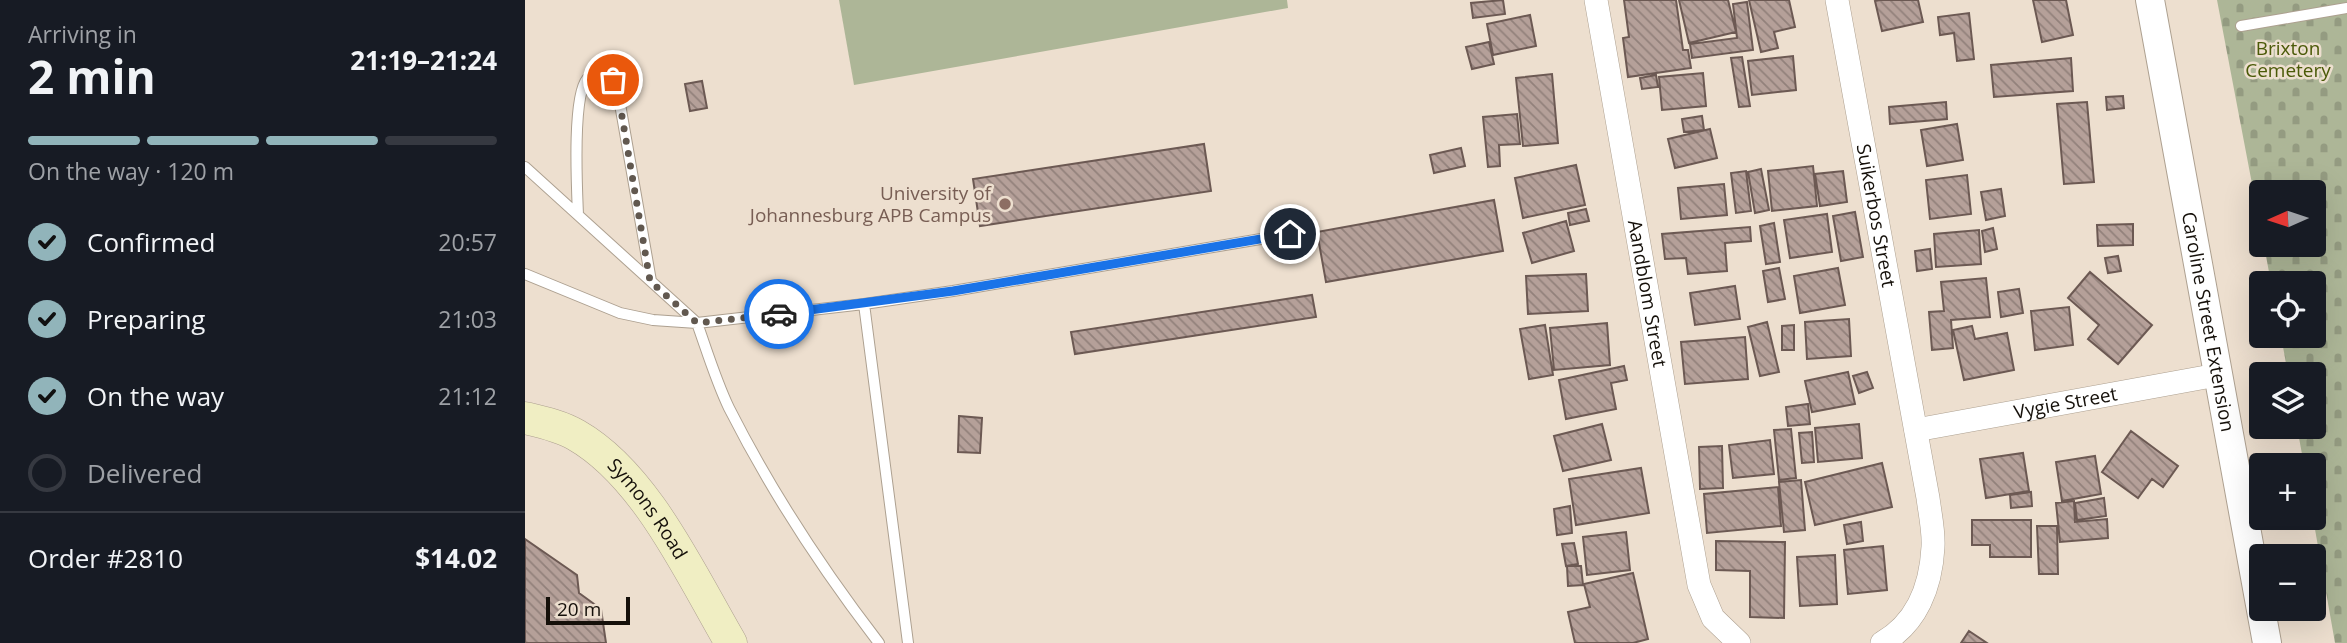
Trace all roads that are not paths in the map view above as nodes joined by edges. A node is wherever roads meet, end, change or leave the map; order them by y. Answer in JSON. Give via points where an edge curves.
{"nodes":[{"id":1,"x":1596,"y":0,"type":"edge"},
{"id":2,"x":1837,"y":0,"type":"edge"},
{"id":3,"x":2150,"y":0,"type":"edge"},
{"id":4,"x":2347,"y":8,"type":"edge"},
{"id":5,"x":2241,"y":26,"type":"dead end"},
{"id":6,"x":525,"y":167,"type":"edge"},
{"id":7,"x":578,"y":215,"type":"junction"},
{"id":8,"x":1290,"y":234,"type":"dead end"},
{"id":9,"x":525,"y":274,"type":"edge"},
{"id":10,"x":650,"y":281,"type":"junction"},
{"id":11,"x":864,"y":304,"type":"junction"},
{"id":12,"x":697,"y":323,"type":"junction"},
{"id":13,"x":2217,"y":375,"type":"junction"},
{"id":14,"x":525,"y":418,"type":"edge"},
{"id":15,"x":1916,"y":430,"type":"junction"},
{"id":16,"x":731,"y":643,"type":"edge"},
{"id":17,"x":879,"y":643,"type":"edge"},
{"id":18,"x":908,"y":643,"type":"edge"},
{"id":19,"x":1738,"y":643,"type":"edge"},
{"id":20,"x":1882,"y":643,"type":"edge"},
{"id":21,"x":2267,"y":643,"type":"edge"}],
"edges":[{"from":1,"to":19,"type":"street","name":"Aandblom Street","via":[[1699,585],[1713,618]]},
{"from":2,"to":15,"type":"street","name":"Suikerbos Street"},
{"from":3,"to":13,"type":"street","name":"Caroline Street Extension"},
{"from":4,"to":5,"type":"lane"},
{"from":6,"to":7,"type":"lane"},
{"from":7,"to":10,"type":"lane"},
{"from":7,"to":10,"type":"lane","via":[[581,96],[587,79],[607,74],[617,87]]},
{"from":8,"to":11,"type":"lane"},
{"from":9,"to":12,"type":"lane","via":[[620,313]]},
{"from":10,"to":12,"type":"lane"},
{"from":11,"to":12,"type":"lane"},
{"from":11,"to":18,"type":"lane"},
{"from":12,"to":17,"type":"lane","via":[[728,406],[779,500]]},
{"from":13,"to":15,"type":"street","name":"Vygie Street"},
{"from":13,"to":21,"type":"street","name":"Caroline Street Extension"},
{"from":14,"to":16,"type":"main road","name":"Symons Road","via":[[573,433],[613,463],[664,530]]},
{"from":15,"to":20,"type":"street","name":"Suikerbos Street","via":[[1934,545],[1928,584],[1914,615]]}]}
